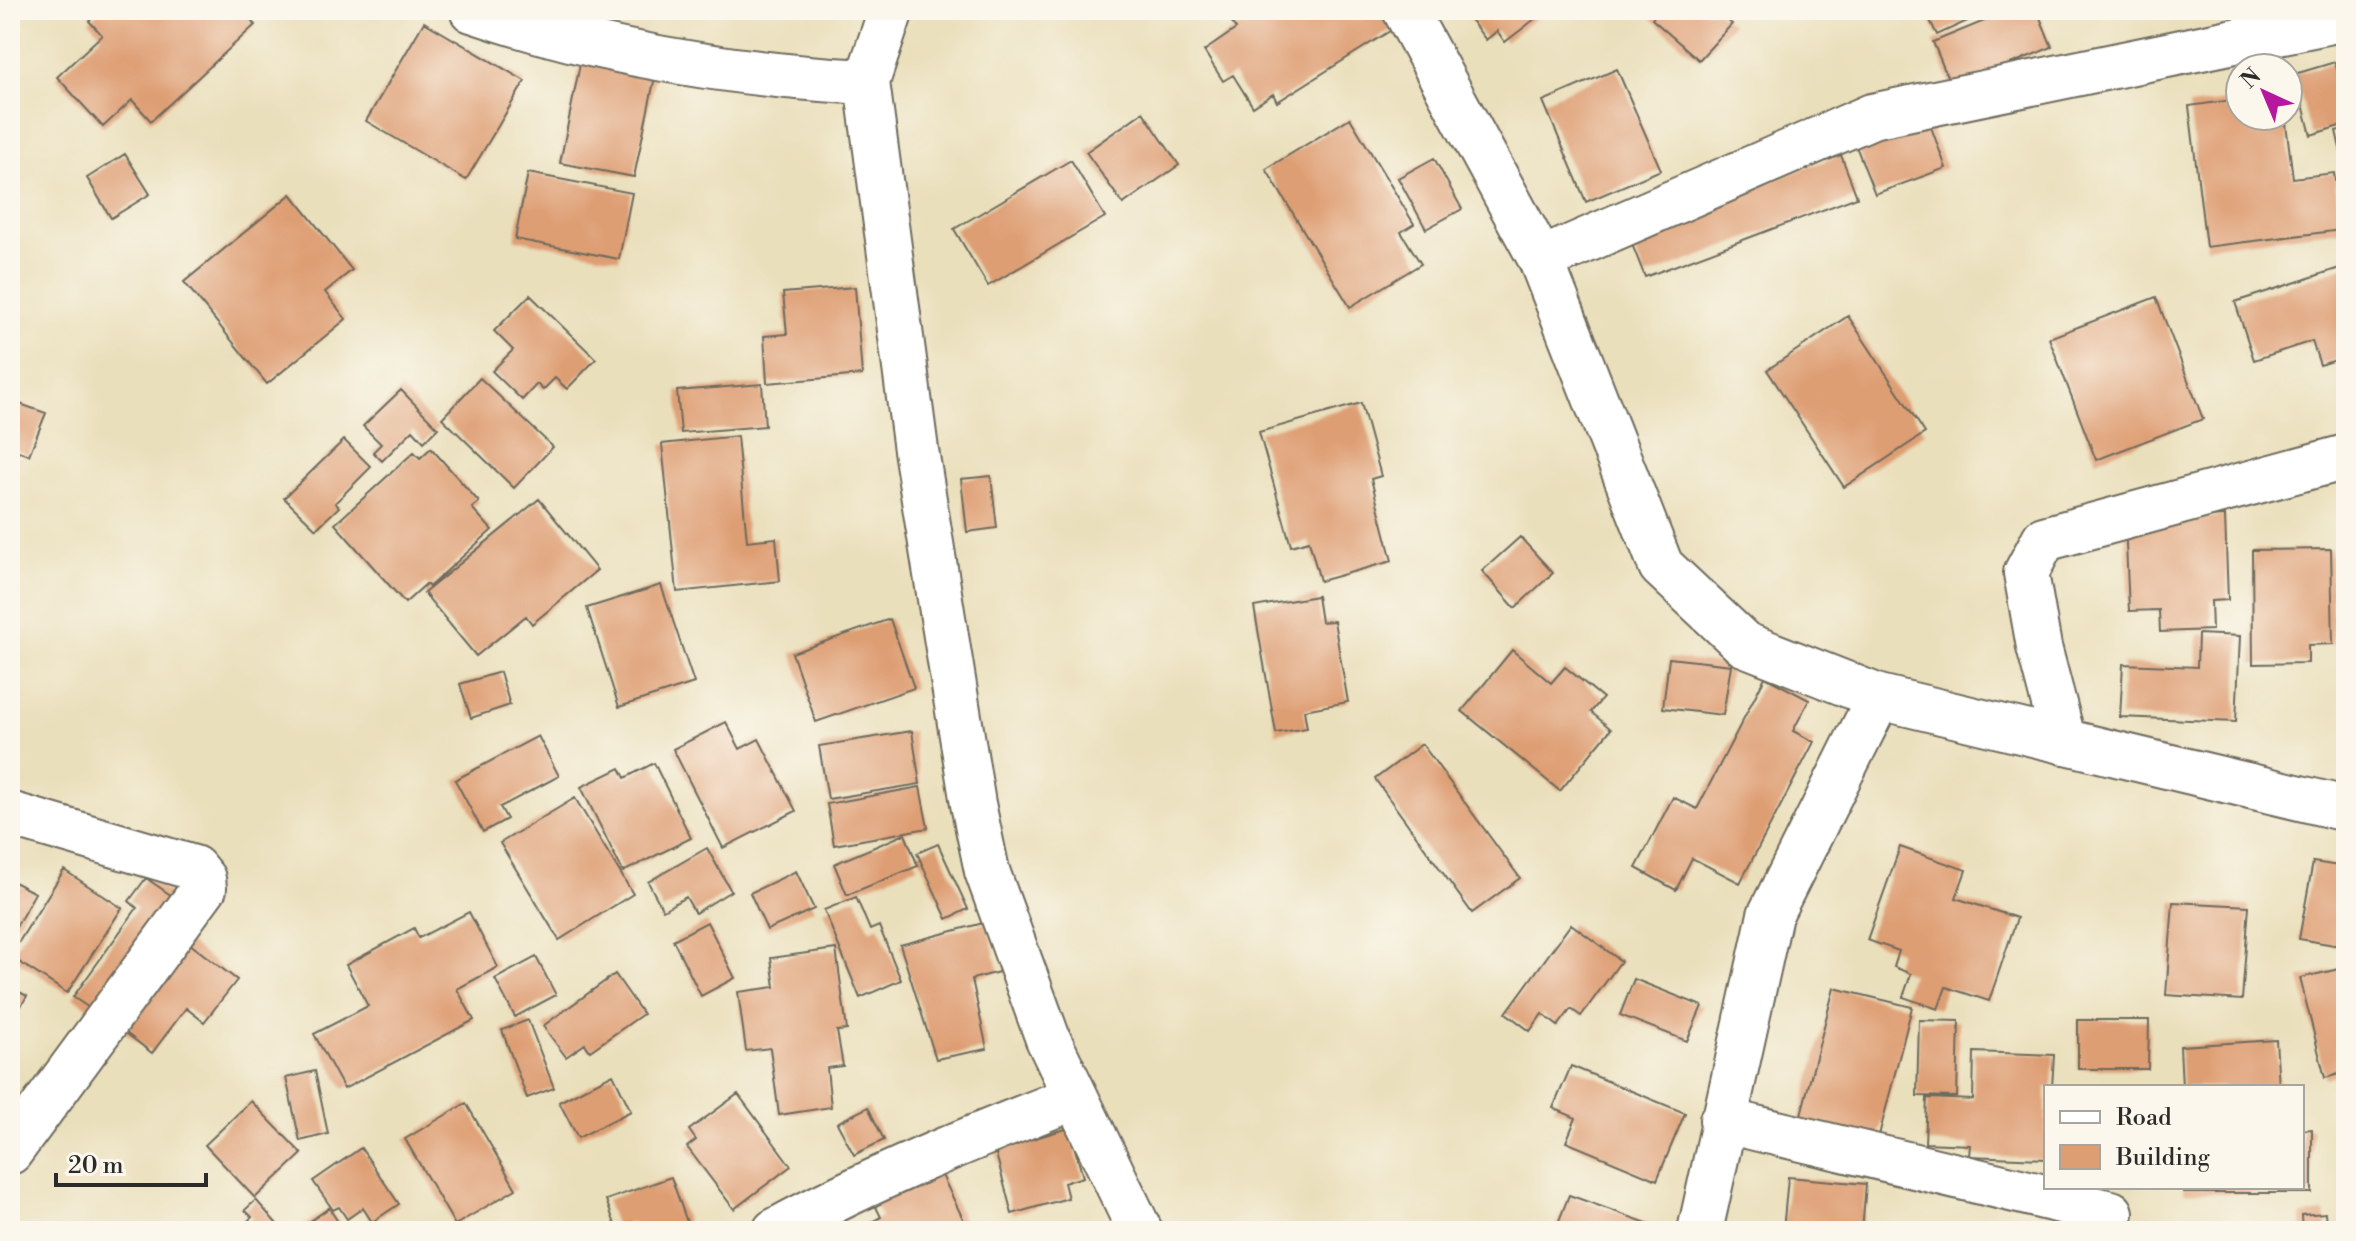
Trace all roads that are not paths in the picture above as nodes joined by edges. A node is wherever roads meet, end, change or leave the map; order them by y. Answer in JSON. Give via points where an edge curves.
{"nodes":[{"id":1,"x":472,"y":10,"type":"edge"},
{"id":2,"x":891,"y":10,"type":"edge"},
{"id":3,"x":1405,"y":10,"type":"edge"},
{"id":4,"x":2346,"y":18,"type":"edge"},
{"id":5,"x":867,"y":82,"type":"junction"},
{"id":6,"x":1541,"y":260,"type":"junction"},
{"id":7,"x":2346,"y":457,"type":"edge"},
{"id":8,"x":1879,"y":697,"type":"junction"},
{"id":9,"x":2064,"y":742,"type":"junction"},
{"id":10,"x":2346,"y":809,"type":"edge"},
{"id":11,"x":10,"y":814,"type":"edge"},
{"id":12,"x":1073,"y":1098,"type":"junction"},
{"id":13,"x":1722,"y":1120,"type":"junction"},
{"id":14,"x":10,"y":1152,"type":"edge"},
{"id":15,"x":2111,"y":1213,"type":"dead end"},
{"id":16,"x":775,"y":1231,"type":"edge"},
{"id":17,"x":1140,"y":1231,"type":"edge"},
{"id":18,"x":1700,"y":1231,"type":"edge"}],
"edges":[{"from":1,"to":5,"type":"street","via":[[539,33],[724,69]]},
{"from":2,"to":5,"type":"street"},
{"from":3,"to":6,"type":"street"},
{"from":4,"to":6,"type":"street","via":[[1872,116]]},
{"from":5,"to":12,"type":"street","via":[[916,450],[973,804],[987,871]]},
{"from":6,"to":8,"type":"street","via":[[1661,566],[1744,644]]},
{"from":7,"to":9,"type":"street","via":[[2044,539],[2026,573]]},
{"from":8,"to":9,"type":"street"},
{"from":8,"to":13,"type":"street","via":[[1770,915]]},
{"from":9,"to":10,"type":"street"},
{"from":11,"to":14,"type":"street","via":[[194,868],[204,888]]},
{"from":12,"to":16,"type":"street","via":[[859,1186]]},
{"from":12,"to":17,"type":"street"},
{"from":13,"to":15,"type":"street"},
{"from":13,"to":18,"type":"street"}]}
